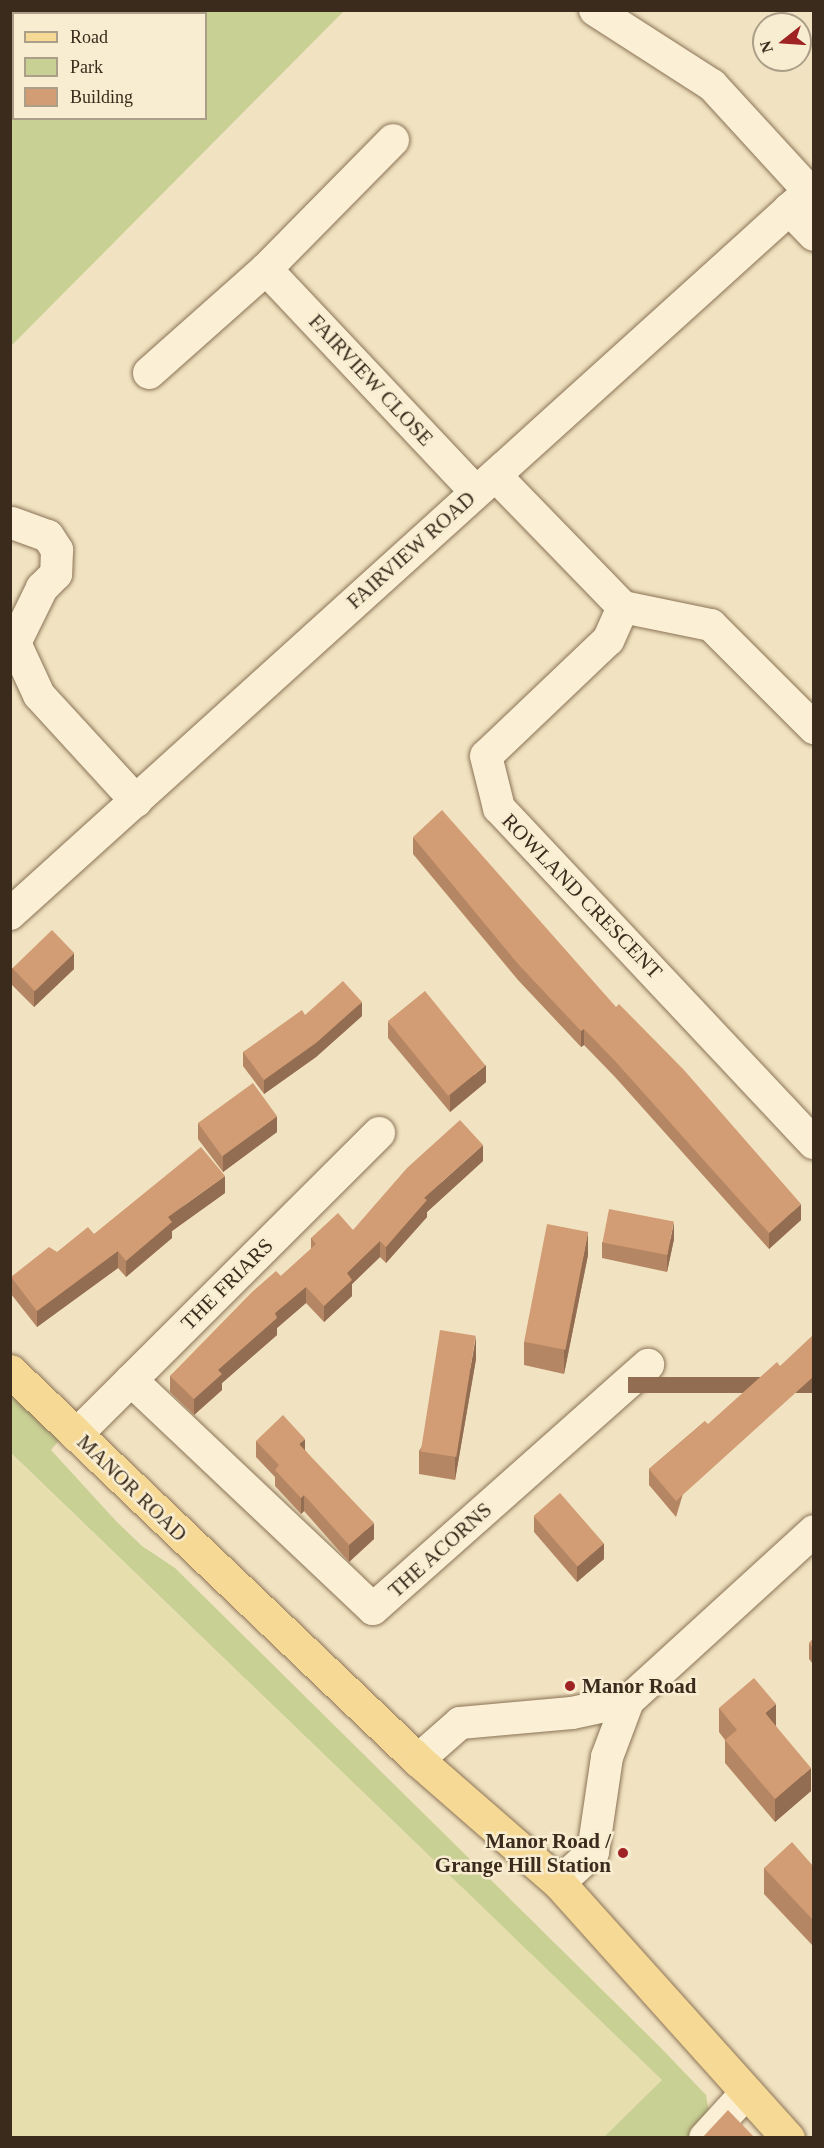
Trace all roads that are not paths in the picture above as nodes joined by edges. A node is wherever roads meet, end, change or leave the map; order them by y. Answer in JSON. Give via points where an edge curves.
{"nodes":[{"id":1,"x":596,"y":10,"type":"edge"},
{"id":2,"x":393,"y":140,"type":"dead end"},
{"id":3,"x":804,"y":195,"type":"edge"},
{"id":4,"x":813,"y":236,"type":"edge"},
{"id":5,"x":266,"y":269,"type":"junction"},
{"id":6,"x":149,"y":373,"type":"dead end"},
{"id":7,"x":486,"y":484,"type":"junction"},
{"id":8,"x":12,"y":523,"type":"dead end"},
{"id":9,"x":623,"y":607,"type":"junction"},
{"id":10,"x":13,"y":643,"type":"edge"},
{"id":11,"x":813,"y":728,"type":"edge"},
{"id":12,"x":136,"y":801,"type":"junction"},
{"id":13,"x":10,"y":914,"type":"edge"},
{"id":14,"x":804,"y":1111,"type":"edge"},
{"id":15,"x":379,"y":1133,"type":"dead end"},
{"id":16,"x":813,"y":1143,"type":"edge"},
{"id":17,"x":648,"y":1365,"type":"dead end"},
{"id":18,"x":10,"y":1371,"type":"edge"},
{"id":19,"x":131,"y":1380,"type":"junction"},
{"id":20,"x":76,"y":1435,"type":"junction"},
{"id":21,"x":813,"y":1531,"type":"edge"},
{"id":22,"x":628,"y":1701,"type":"junction"},
{"id":23,"x":418,"y":1760,"type":"junction"},
{"id":24,"x":559,"y":1883,"type":"junction"},
{"id":25,"x":747,"y":2092,"type":"junction"},
{"id":26,"x":705,"y":2138,"type":"edge"},
{"id":27,"x":788,"y":2138,"type":"edge"}],
"edges":[{"from":1,"to":3,"type":"street","via":[[711,85]]},
{"from":2,"to":5,"type":"street"},
{"from":3,"to":4,"type":"street"},
{"from":3,"to":7,"type":"street","name":"FAIRVIEW ROAD"},
{"from":5,"to":6,"type":"street"},
{"from":5,"to":7,"type":"street","name":"FAIRVIEW CLOSE"},
{"from":7,"to":9,"type":"street","name":"FAIRVIEW CLOSE"},
{"from":7,"to":12,"type":"street","name":"FAIRVIEW ROAD"},
{"from":8,"to":10,"type":"street","via":[[48,536],[57,550],[56,574],[42,588]]},
{"from":9,"to":11,"type":"street","via":[[711,625]]},
{"from":9,"to":14,"type":"street","name":"ROWLAND CRESCENT","via":[[608,639],[486,756],[499,808]]},
{"from":10,"to":12,"type":"street","via":[[39,695]]},
{"from":12,"to":13,"type":"street","name":"FAIRVIEW ROAD"},
{"from":14,"to":16,"type":"street","name":"ROWLAND CRESCENT"},
{"from":15,"to":19,"type":"street","name":"THE FRIARS"},
{"from":17,"to":19,"type":"street","name":"THE ACORNS","via":[[373,1609]]},
{"from":18,"to":20,"type":"main road","name":"MANOR ROAD"},
{"from":19,"to":20,"type":"street","name":"THE FRIARS"},
{"from":20,"to":23,"type":"main road","name":"MANOR ROAD"},
{"from":21,"to":22,"type":"street"},
{"from":22,"to":23,"type":"street","via":[[572,1713],[460,1723]]},
{"from":22,"to":24,"type":"street","via":[[607,1757],[593,1852]]},
{"from":23,"to":24,"type":"main road","name":"MANOR ROAD"},
{"from":24,"to":25,"type":"main road","name":"MANOR ROAD"},
{"from":25,"to":26,"type":"street"},
{"from":25,"to":27,"type":"main road","name":"MANOR ROAD"}]}
